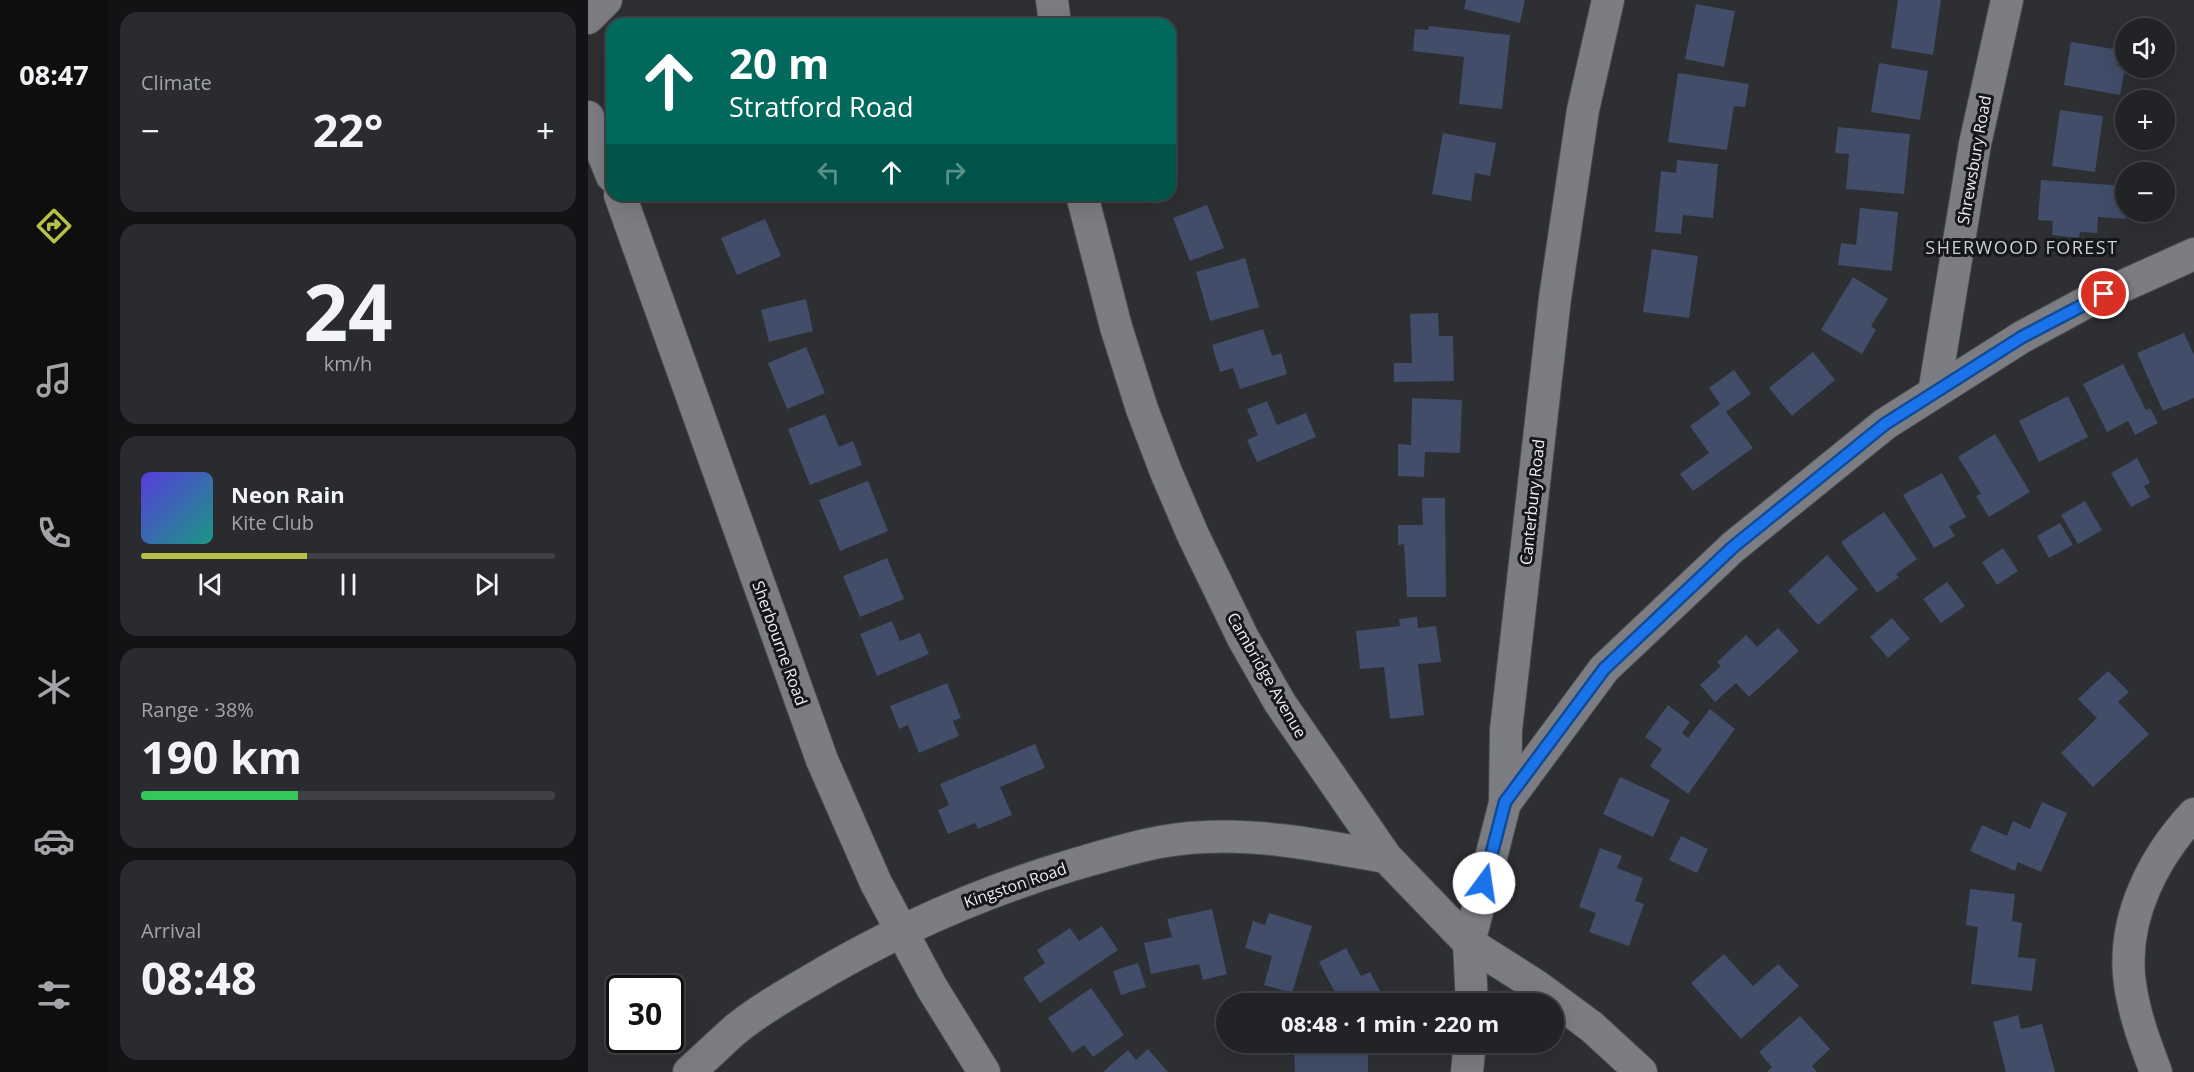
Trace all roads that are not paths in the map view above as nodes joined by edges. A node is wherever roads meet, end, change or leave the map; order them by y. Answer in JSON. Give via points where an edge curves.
{"nodes":[{"id":1,"x":606,"y":0,"type":"edge"},
{"id":2,"x":1052,"y":0,"type":"edge"},
{"id":3,"x":1608,"y":0,"type":"edge"},
{"id":4,"x":2007,"y":0,"type":"edge"},
{"id":5,"x":588,"y":18,"type":"edge"},
{"id":6,"x":1054,"y":18,"type":"edge"},
{"id":7,"x":588,"y":117,"type":"edge"},
{"id":8,"x":606,"y":161,"type":"edge"},
{"id":9,"x":622,"y":201,"type":"edge"},
{"id":10,"x":1084,"y":201,"type":"edge"},
{"id":11,"x":2194,"y":254,"type":"edge"},
{"id":12,"x":1934,"y":393,"type":"junction"},
{"id":13,"x":1505,"y":802,"type":"junction"},
{"id":14,"x":2194,"y":814,"type":"edge"},
{"id":15,"x":1386,"y":858,"type":"junction"},
{"id":16,"x":902,"y":931,"type":"junction"},
{"id":17,"x":1469,"y":943,"type":"junction"},
{"id":18,"x":1471,"y":993,"type":"edge"},
{"id":19,"x":1469,"y":1053,"type":"edge"},
{"id":20,"x":689,"y":1072,"type":"edge"},
{"id":21,"x":984,"y":1072,"type":"edge"},
{"id":22,"x":1467,"y":1072,"type":"edge"},
{"id":23,"x":1641,"y":1072,"type":"edge"},
{"id":24,"x":2156,"y":1072,"type":"edge"}],
"edges":[{"from":1,"to":5,"type":"street"},
{"from":2,"to":6,"type":"street"},
{"from":3,"to":13,"type":"street","name":"Canterbury Road","via":[[1583,110],[1555,298],[1506,730]]},
{"from":4,"to":12,"type":"street","name":"Shrewsbury Road","via":[[1975,144]]},
{"from":7,"to":8,"type":"street"},
{"from":9,"to":16,"type":"street","name":"Sherbourne Road","via":[[822,760],[876,883]]},
{"from":10,"to":15,"type":"street","name":"Cambridge Avenue","via":[[1142,409],[1193,535],[1280,703]]},
{"from":11,"to":12,"type":"street","via":[[2083,304]]},
{"from":12,"to":13,"type":"street","via":[[1885,424],[1733,547],[1604,669]]},
{"from":13,"to":17,"type":"street","name":"Canterbury Road"},
{"from":14,"to":24,"type":"street","via":[[2164,850],[2148,879],[2136,910],[2130,942],[2129,974],[2134,1004]]},
{"from":15,"to":16,"type":"street","name":"Kingston Road","via":[[1267,837],[1167,841],[1125,849],[1015,883]]},
{"from":15,"to":17,"type":"street","name":"Cambridge Avenue"},
{"from":16,"to":20,"type":"street","name":"Kingston Road","via":[[792,992],[738,1028]]},
{"from":16,"to":21,"type":"street","name":"Sherbourne Road"},
{"from":17,"to":18,"type":"street","name":"Canterbury Road"},
{"from":17,"to":23,"type":"street","name":"Cambridge Avenue","via":[[1592,1027]]},
{"from":19,"to":22,"type":"street"}]}
